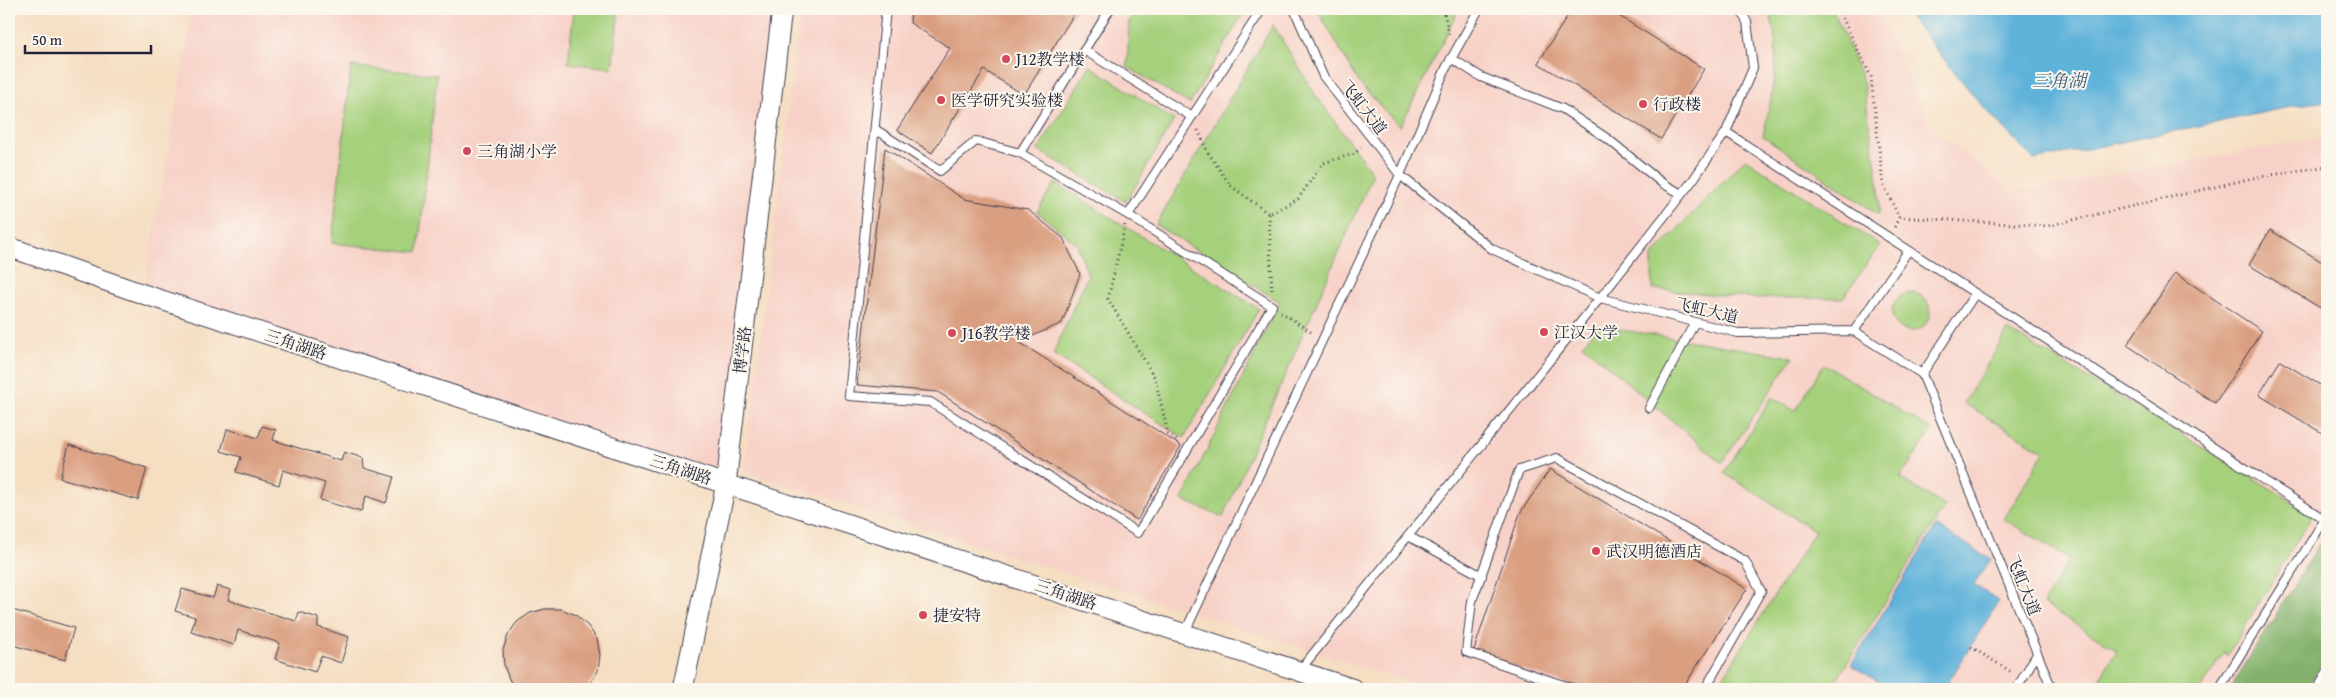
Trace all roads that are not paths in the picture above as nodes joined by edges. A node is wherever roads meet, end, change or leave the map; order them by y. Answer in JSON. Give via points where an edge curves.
{"nodes":[{"id":1,"x":782,"y":9,"type":"edge"},
{"id":2,"x":886,"y":9,"type":"edge"},
{"id":3,"x":1110,"y":9,"type":"edge"},
{"id":4,"x":1262,"y":9,"type":"edge"},
{"id":5,"x":1294,"y":9,"type":"edge"},
{"id":6,"x":1479,"y":9,"type":"edge"},
{"id":7,"x":1740,"y":9,"type":"edge"},
{"id":8,"x":1084,"y":50,"type":"junction"},
{"id":9,"x":1453,"y":55,"type":"junction"},
{"id":10,"x":1192,"y":117,"type":"junction"},
{"id":11,"x":875,"y":129,"type":"junction"},
{"id":12,"x":1726,"y":132,"type":"junction"},
{"id":13,"x":1020,"y":153,"type":"junction"},
{"id":14,"x":1400,"y":175,"type":"junction"},
{"id":15,"x":1682,"y":194,"type":"junction"},
{"id":16,"x":1128,"y":215,"type":"junction"},
{"id":17,"x":9,"y":247,"type":"edge"},
{"id":18,"x":1908,"y":251,"type":"junction"},
{"id":19,"x":1975,"y":294,"type":"junction"},
{"id":20,"x":1600,"y":298,"type":"junction"},
{"id":21,"x":1695,"y":322,"type":"junction"},
{"id":22,"x":1854,"y":331,"type":"junction"},
{"id":23,"x":1922,"y":374,"type":"junction"},
{"id":24,"x":1649,"y":408,"type":"dead end"},
{"id":25,"x":726,"y":484,"type":"junction"},
{"id":26,"x":2326,"y":520,"type":"edge"},
{"id":27,"x":1408,"y":536,"type":"junction"},
{"id":28,"x":1482,"y":576,"type":"junction"},
{"id":29,"x":1185,"y":632,"type":"junction"},
{"id":30,"x":2037,"y":654,"type":"junction"},
{"id":31,"x":1299,"y":671,"type":"junction"},
{"id":32,"x":2327,"y":673,"type":"edge"},
{"id":33,"x":683,"y":689,"type":"edge"},
{"id":34,"x":1354,"y":689,"type":"edge"},
{"id":35,"x":1575,"y":689,"type":"edge"},
{"id":36,"x":1704,"y":689,"type":"edge"},
{"id":37,"x":2016,"y":689,"type":"edge"},
{"id":38,"x":2052,"y":689,"type":"edge"},
{"id":39,"x":2219,"y":689,"type":"edge"},
{"id":40,"x":2317,"y":689,"type":"edge"}],
"edges":[{"from":1,"to":25,"type":"street","name":"博学路"},
{"from":2,"to":11,"type":"lane"},
{"from":3,"to":8,"type":"lane"},
{"from":4,"to":10,"type":"lane"},
{"from":5,"to":14,"type":"lane","name":"飞虹大道","via":[[1323,76]]},
{"from":6,"to":9,"type":"lane"},
{"from":7,"to":12,"type":"lane","via":[[1748,22],[1753,68]]},
{"from":8,"to":10,"type":"lane"},
{"from":8,"to":13,"type":"lane"},
{"from":9,"to":14,"type":"lane"},
{"from":9,"to":15,"type":"lane","via":[[1481,77],[1563,109],[1608,139],[1662,183]]},
{"from":10,"to":16,"type":"lane"},
{"from":11,"to":13,"type":"lane","via":[[940,171],[976,141]]},
{"from":11,"to":16,"type":"lane","via":[[849,396],[930,402],[1138,533],[1272,306]]},
{"from":12,"to":15,"type":"lane"},
{"from":12,"to":18,"type":"lane"},
{"from":13,"to":16,"type":"lane"},
{"from":14,"to":20,"type":"lane","name":"飞虹大道","via":[[1492,249]]},
{"from":14,"to":29,"type":"lane"},
{"from":15,"to":20,"type":"lane"},
{"from":17,"to":25,"type":"street","name":"三角湖路","via":[[143,294]]},
{"from":18,"to":19,"type":"lane"},
{"from":18,"to":22,"type":"lane"},
{"from":19,"to":23,"type":"lane"},
{"from":19,"to":26,"type":"lane"},
{"from":20,"to":21,"type":"lane","name":"飞虹大道"},
{"from":20,"to":27,"type":"lane"},
{"from":21,"to":22,"type":"lane","name":"飞虹大道","via":[[1738,333]]},
{"from":21,"to":24,"type":"lane"},
{"from":22,"to":23,"type":"lane"},
{"from":23,"to":30,"type":"lane","name":"飞虹大道"},
{"from":25,"to":29,"type":"street","name":"三角湖路"},
{"from":25,"to":33,"type":"street","name":"博学路"},
{"from":26,"to":39,"type":"lane"},
{"from":27,"to":28,"type":"lane"},
{"from":27,"to":31,"type":"lane"},
{"from":28,"to":35,"type":"lane","via":[[1472,601],[1466,652]]},
{"from":28,"to":36,"type":"lane","via":[[1519,470],[1557,458],[1745,562],[1761,591]]},
{"from":29,"to":31,"type":"street","name":"三角湖路"},
{"from":30,"to":37,"type":"lane"},
{"from":30,"to":38,"type":"lane","name":"飞虹大道"},
{"from":31,"to":34,"type":"street","name":"三角湖路"},
{"from":32,"to":40,"type":"lane"}]}
